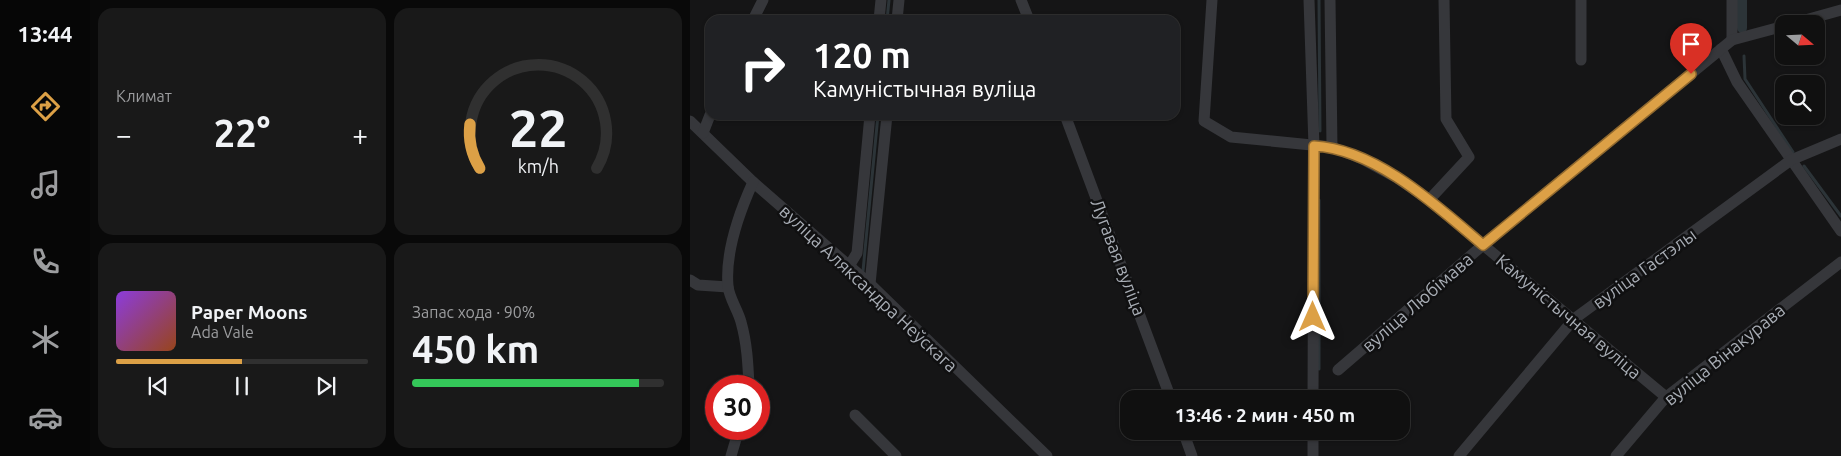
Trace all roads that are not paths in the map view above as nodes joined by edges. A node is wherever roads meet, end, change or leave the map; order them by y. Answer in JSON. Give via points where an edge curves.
{"nodes":[{"id":1,"x":763,"y":0,"type":"edge"},
{"id":2,"x":881,"y":0,"type":"edge"},
{"id":3,"x":899,"y":0,"type":"edge"},
{"id":4,"x":1022,"y":0,"type":"edge"},
{"id":5,"x":1212,"y":0,"type":"edge"},
{"id":6,"x":1310,"y":0,"type":"edge"},
{"id":7,"x":1330,"y":0,"type":"edge"},
{"id":8,"x":1444,"y":0,"type":"edge"},
{"id":9,"x":1581,"y":0,"type":"edge"},
{"id":10,"x":1732,"y":0,"type":"edge"},
{"id":11,"x":1841,"y":10,"type":"edge"},
{"id":12,"x":756,"y":15,"type":"edge"},
{"id":13,"x":880,"y":15,"type":"edge"},
{"id":14,"x":898,"y":15,"type":"edge"},
{"id":15,"x":1027,"y":15,"type":"edge"},
{"id":16,"x":1823,"y":15,"type":"edge"},
{"id":17,"x":1775,"y":28,"type":"edge"},
{"id":18,"x":1732,"y":40,"type":"junction"},
{"id":19,"x":1721,"y":49,"type":"junction"},
{"id":20,"x":1581,"y":60,"type":"dead end"},
{"id":21,"x":708,"y":120,"type":"edge"},
{"id":22,"x":870,"y":120,"type":"edge"},
{"id":23,"x":886,"y":120,"type":"edge"},
{"id":24,"x":1067,"y":120,"type":"edge"},
{"id":25,"x":690,"y":121,"type":"edge"},
{"id":26,"x":703,"y":133,"type":"junction"},
{"id":27,"x":1841,"y":139,"type":"edge"},
{"id":28,"x":1314,"y":146,"type":"junction"},
{"id":29,"x":1332,"y":147,"type":"junction"},
{"id":30,"x":1791,"y":160,"type":"junction"},
{"id":31,"x":753,"y":182,"type":"junction"},
{"id":32,"x":1429,"y":200,"type":"junction"},
{"id":33,"x":1841,"y":231,"type":"edge"},
{"id":34,"x":1483,"y":245,"type":"junction"},
{"id":35,"x":1841,"y":262,"type":"edge"},
{"id":36,"x":849,"y":266,"type":"junction"},
{"id":37,"x":690,"y":280,"type":"edge"},
{"id":38,"x":870,"y":284,"type":"junction"},
{"id":39,"x":728,"y":287,"type":"junction"},
{"id":40,"x":1574,"y":319,"type":"junction"},
{"id":41,"x":1338,"y":370,"type":"dead end"},
{"id":42,"x":749,"y":375,"type":"edge"},
{"id":43,"x":1168,"y":390,"type":"edge"},
{"id":44,"x":1313,"y":390,"type":"edge"},
{"id":45,"x":1666,"y":397,"type":"junction"},
{"id":46,"x":855,"y":415,"type":"dead end"},
{"id":47,"x":736,"y":440,"type":"edge"},
{"id":48,"x":1186,"y":440,"type":"edge"},
{"id":49,"x":1313,"y":440,"type":"edge"},
{"id":50,"x":731,"y":456,"type":"edge"},
{"id":51,"x":896,"y":456,"type":"edge"},
{"id":52,"x":1047,"y":456,"type":"edge"},
{"id":53,"x":1192,"y":456,"type":"edge"},
{"id":54,"x":1313,"y":456,"type":"edge"},
{"id":55,"x":1459,"y":456,"type":"edge"},
{"id":56,"x":1616,"y":456,"type":"edge"}],
"edges":[{"from":1,"to":12,"type":"street"},
{"from":2,"to":13,"type":"street"},
{"from":3,"to":14,"type":"street"},
{"from":4,"to":15,"type":"street"},
{"from":5,"to":28,"type":"street","name":"Камуністычная вуліца","via":[[1204,121],[1231,137]]},
{"from":6,"to":28,"type":"street"},
{"from":7,"to":29,"type":"street"},
{"from":8,"to":32,"type":"street","via":[[1446,119],[1469,157]]},
{"from":9,"to":20,"type":"street"},
{"from":10,"to":18,"type":"street"},
{"from":11,"to":16,"type":"street"},
{"from":17,"to":18,"type":"street","name":"вуліца Любімава"},
{"from":18,"to":19,"type":"street","name":"вуліца Любімава"},
{"from":19,"to":30,"type":"street","via":[[1738,82]]},
{"from":19,"to":34,"type":"street","name":"вуліца Любімава"},
{"from":21,"to":26,"type":"street"},
{"from":22,"to":36,"type":"street","via":[[857,253]]},
{"from":23,"to":38,"type":"street"},
{"from":24,"to":43,"type":"street","name":"Лугавая вуліца"},
{"from":25,"to":26,"type":"street","name":"вуліца Аляксандра Неўскага"},
{"from":26,"to":31,"type":"street","name":"вуліца Аляксандра Неўскага"},
{"from":27,"to":30,"type":"street","name":"вуліца Гастэлы"},
{"from":28,"to":29,"type":"street","name":"Камуністычная вуліца"},
{"from":28,"to":44,"type":"street"},
{"from":29,"to":32,"type":"street","name":"Камуністычная вуліца","via":[[1397,178]]},
{"from":30,"to":33,"type":"street"},
{"from":30,"to":40,"type":"street","name":"вуліца Гастэлы"},
{"from":31,"to":36,"type":"street","name":"вуліца Аляксандра Неўскага"},
{"from":31,"to":39,"type":"street","via":[[737,221]]},
{"from":32,"to":34,"type":"street","name":"Камуністычная вуліца"},
{"from":34,"to":40,"type":"street","name":"Камуністычная вуліца"},
{"from":34,"to":41,"type":"street","name":"вуліца Любімава"},
{"from":35,"to":45,"type":"street","name":"вуліца Вінакурава"},
{"from":36,"to":38,"type":"street","name":"вуліца Аляксандра Неўскага"},
{"from":37,"to":39,"type":"street","via":[[698,285]]},
{"from":38,"to":52,"type":"street","name":"вуліца Аляксандра Неўскага"},
{"from":39,"to":42,"type":"street","via":[[741,320]]},
{"from":40,"to":45,"type":"street","name":"Камуністычная вуліца"},
{"from":40,"to":55,"type":"street","name":"вуліца Гастэлы"},
{"from":45,"to":56,"type":"street","name":"вуліца Вінакурава"},
{"from":46,"to":51,"type":"street"},
{"from":47,"to":50,"type":"street"},
{"from":48,"to":53,"type":"street"},
{"from":49,"to":54,"type":"street"}]}
